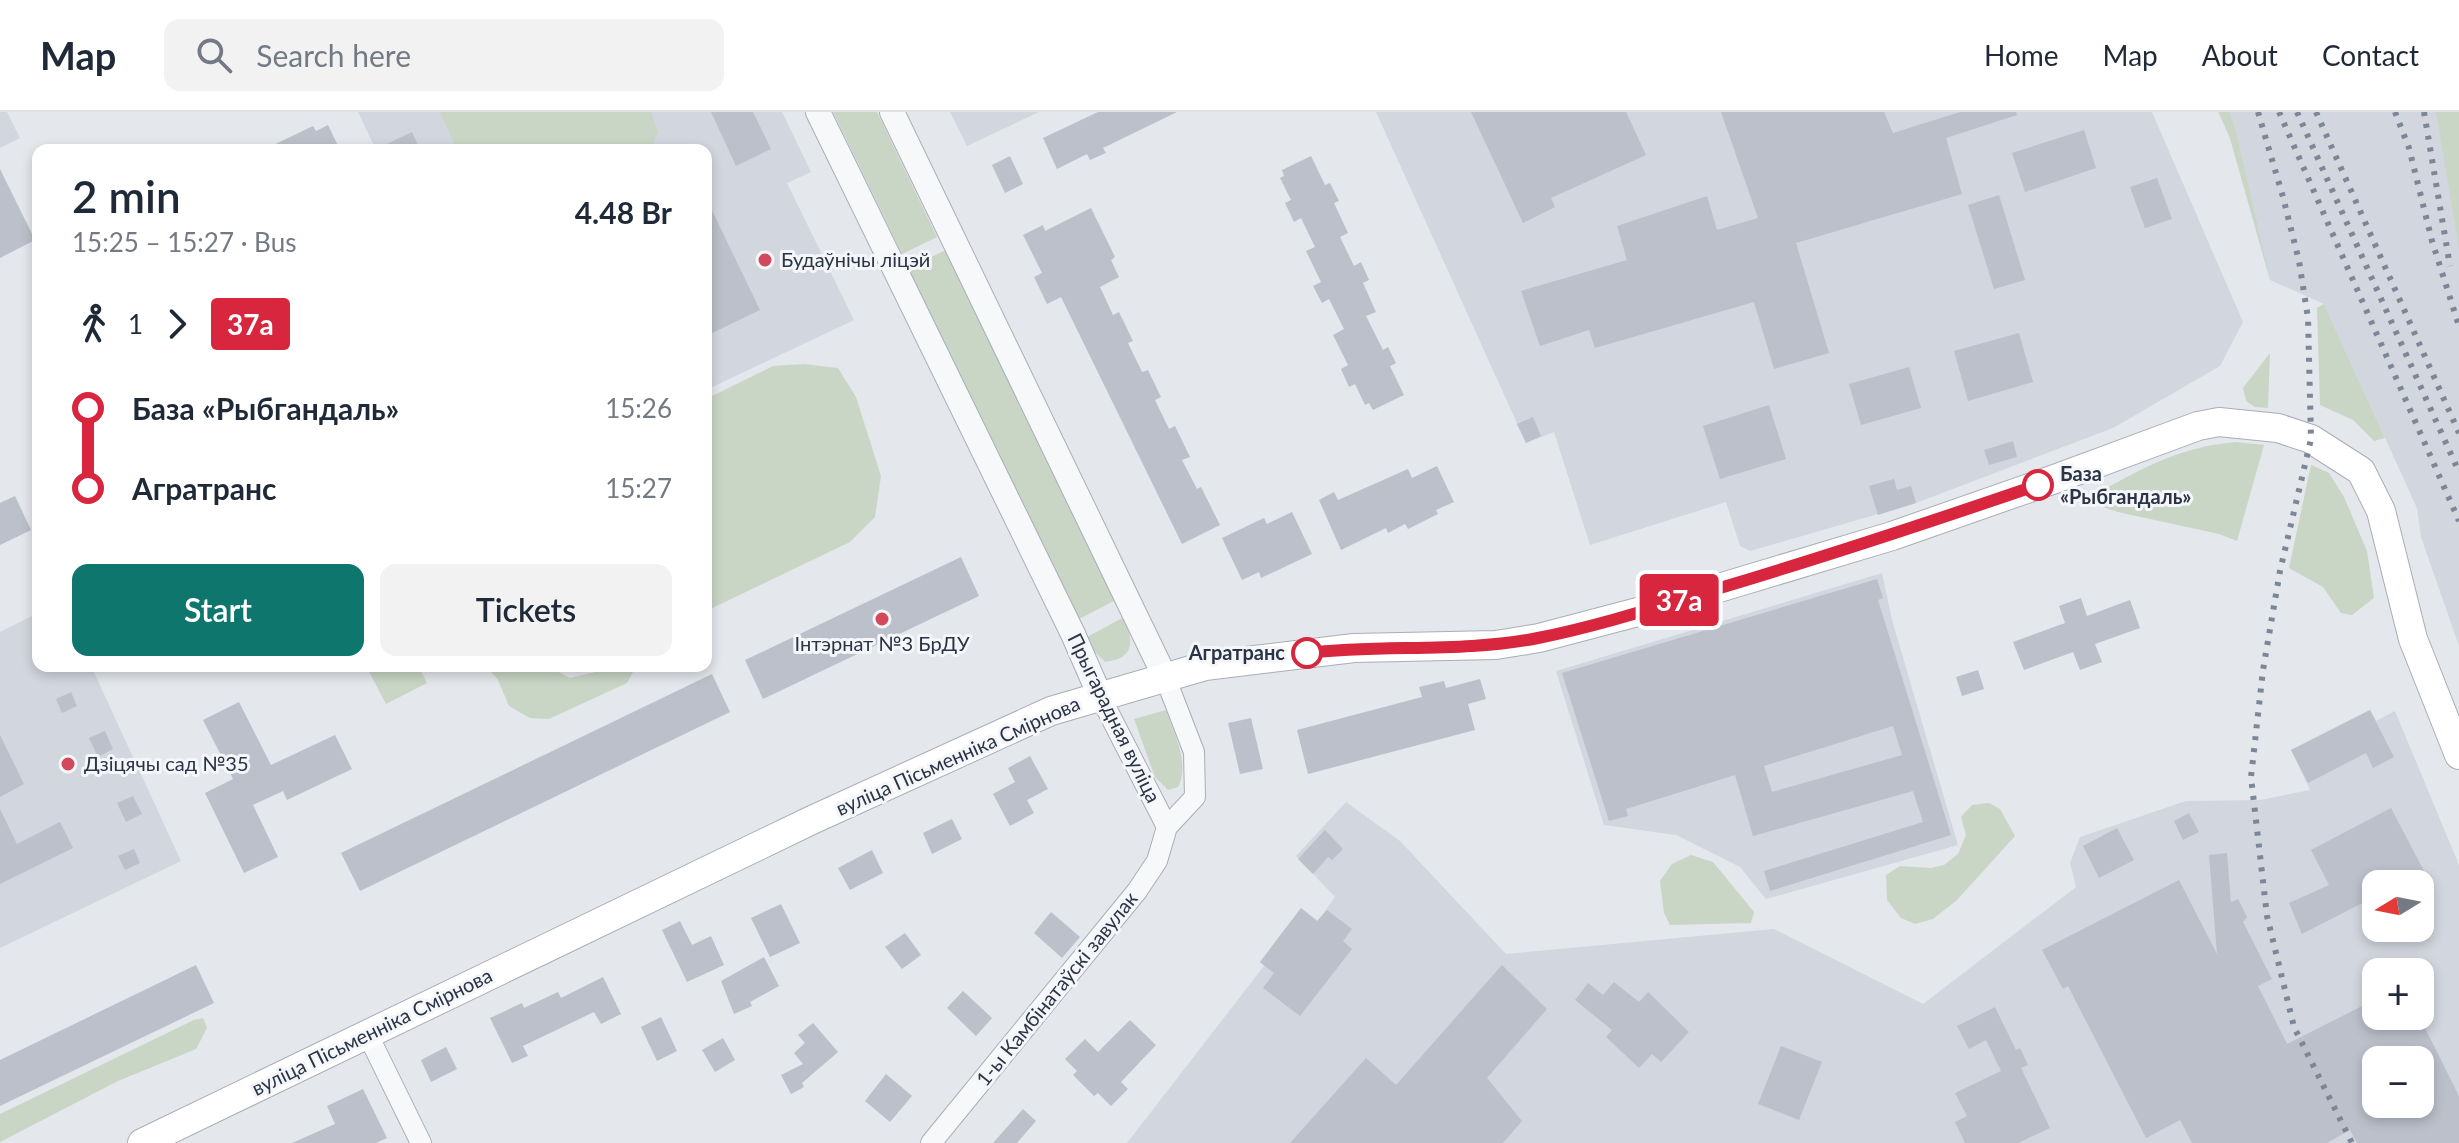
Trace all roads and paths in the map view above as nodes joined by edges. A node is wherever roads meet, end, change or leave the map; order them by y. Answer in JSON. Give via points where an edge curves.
{"nodes":[{"id":1,"x":818,"y":112,"type":"edge"},
{"id":2,"x":892,"y":112,"type":"edge"},
{"id":3,"x":1165,"y":677,"type":"junction"},
{"id":4,"x":1100,"y":696,"type":"junction"},
{"id":5,"x":2459,"y":755,"type":"edge"},
{"id":6,"x":1167,"y":827,"type":"junction"},
{"id":7,"x":368,"y":1035,"type":"junction"},
{"id":8,"x":142,"y":1143,"type":"edge"},
{"id":9,"x":421,"y":1143,"type":"edge"},
{"id":10,"x":931,"y":1143,"type":"edge"}],
"edges":[{"from":1,"to":4,"type":"street","name":"Прыгарадная вуліца"},
{"from":2,"to":3,"type":"street","name":"Прыгарадная вуліца"},
{"from":3,"to":4,"type":"main road","name":"вуліца Пісьменніка Смірнова"},
{"from":3,"to":5,"type":"main road","name":"вуліца Пісьменніка Смірнова","via":[[1205,666],[1354,648],[1496,645],[1539,638],[1892,536],[2219,422],[2278,428],[2311,439],[2361,471],[2381,511],[2413,639]]},
{"from":3,"to":6,"type":"street","name":"Прыгарадная вуліца","via":[[1194,752],[1195,797]]},
{"from":4,"to":6,"type":"street","name":"Прыгарадная вуліца"},
{"from":4,"to":7,"type":"main road","name":"вуліца Пісьменніка Смірнова","via":[[1051,711],[812,820]]},
{"from":6,"to":10,"type":"street","name":"1-ы Камбінатаўскі завулак","via":[[1157,861],[1137,891]]},
{"from":7,"to":8,"type":"main road","name":"вуліца Пісьменніка Смірнова"},
{"from":7,"to":9,"type":"street"}]}
